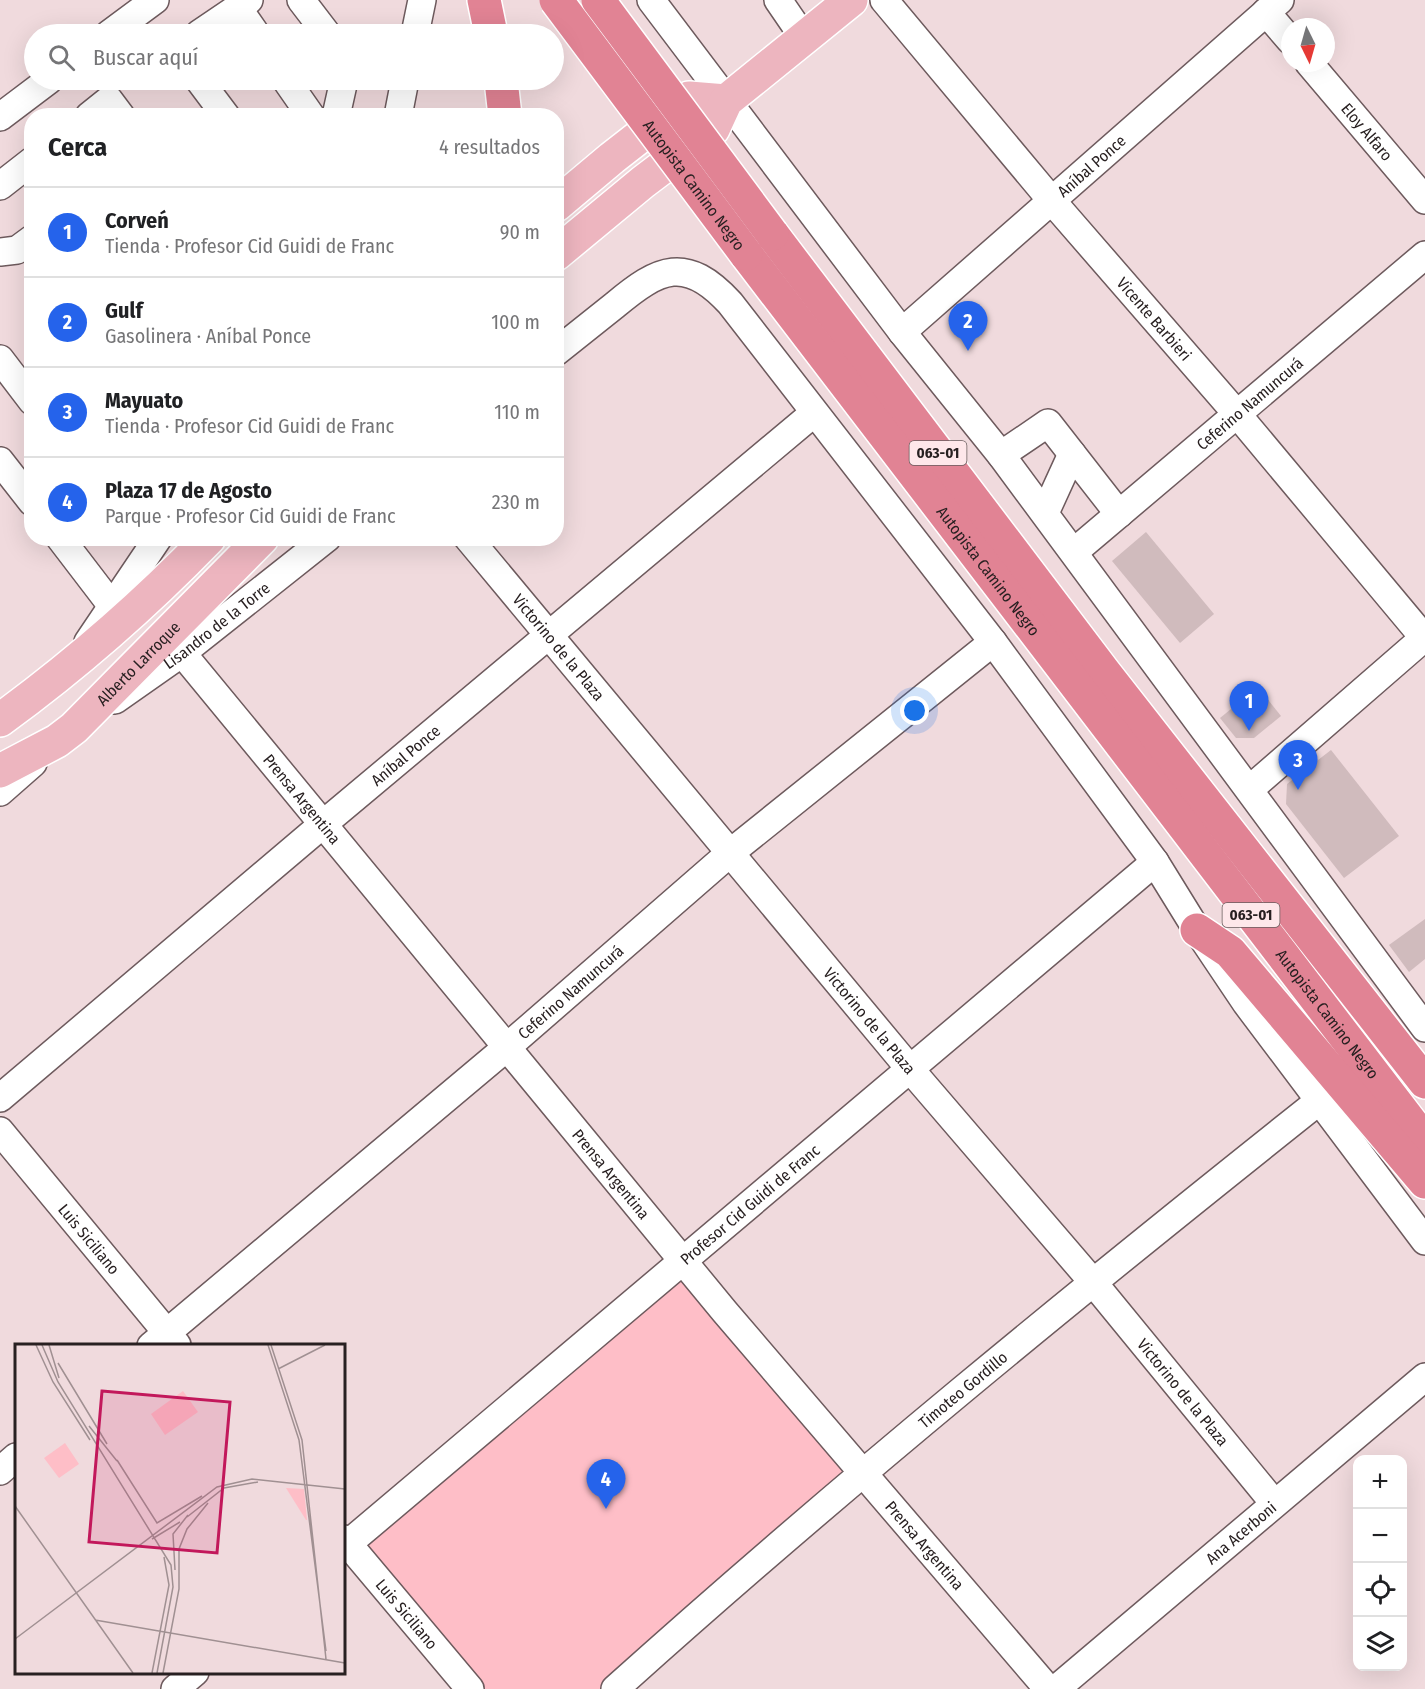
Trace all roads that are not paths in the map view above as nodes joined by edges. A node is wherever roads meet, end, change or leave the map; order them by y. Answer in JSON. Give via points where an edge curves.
{"nodes":[{"id":1,"x":154,"y":0,"type":"edge"},
{"id":2,"x":301,"y":0,"type":"edge"},
{"id":3,"x":484,"y":0,"type":"edge"},
{"id":4,"x":556,"y":0,"type":"edge"},
{"id":5,"x":598,"y":0,"type":"edge"},
{"id":6,"x":651,"y":0,"type":"edge"},
{"id":7,"x":778,"y":0,"type":"edge"},
{"id":8,"x":851,"y":0,"type":"edge"},
{"id":9,"x":884,"y":0,"type":"edge"},
{"id":10,"x":244,"y":4,"type":"edge"},
{"id":11,"x":1273,"y":6,"type":"edge"},
{"id":12,"x":1281,"y":22,"type":"edge"},
{"id":13,"x":122,"y":24,"type":"edge"},
{"id":14,"x":214,"y":24,"type":"edge"},
{"id":15,"x":252,"y":24,"type":"edge"},
{"id":16,"x":319,"y":24,"type":"edge"},
{"id":17,"x":489,"y":24,"type":"edge"},
{"id":18,"x":804,"y":38,"type":"junction"},
{"id":19,"x":1317,"y":72,"type":"edge"},
{"id":20,"x":36,"y":90,"type":"edge"},
{"id":21,"x":206,"y":90,"type":"edge"},
{"id":22,"x":293,"y":90,"type":"edge"},
{"id":23,"x":342,"y":90,"type":"edge"},
{"id":24,"x":403,"y":90,"type":"edge"},
{"id":25,"x":502,"y":90,"type":"edge"},
{"id":26,"x":726,"y":101,"type":"junction"},
{"id":27,"x":99,"y":108,"type":"edge"},
{"id":28,"x":115,"y":108,"type":"edge"},
{"id":29,"x":220,"y":108,"type":"edge"},
{"id":30,"x":305,"y":108,"type":"edge"},
{"id":31,"x":338,"y":108,"type":"edge"},
{"id":32,"x":400,"y":108,"type":"edge"},
{"id":33,"x":504,"y":108,"type":"edge"},
{"id":34,"x":0,"y":117,"type":"edge"},
{"id":35,"x":24,"y":167,"type":"edge"},
{"id":36,"x":0,"y":186,"type":"edge"},
{"id":37,"x":564,"y":198,"type":"edge"},
{"id":38,"x":1425,"y":200,"type":"edge"},
{"id":39,"x":1052,"y":201,"type":"junction"},
{"id":40,"x":24,"y":245,"type":"edge"},
{"id":41,"x":564,"y":247,"type":"edge"},
{"id":42,"x":0,"y":252,"type":"edge"},
{"id":43,"x":1425,"y":255,"type":"edge"},
{"id":44,"x":902,"y":332,"type":"junction"},
{"id":45,"x":564,"y":345,"type":"edge"},
{"id":46,"x":0,"y":359,"type":"edge"},
{"id":47,"x":24,"y":390,"type":"edge"},
{"id":48,"x":814,"y":413,"type":"junction"},
{"id":49,"x":1237,"y":414,"type":"junction"},
{"id":50,"x":1072,"y":454,"type":"junction"},
{"id":51,"x":1001,"y":455,"type":"junction"},
{"id":52,"x":0,"y":461,"type":"edge"},
{"id":53,"x":24,"y":492,"type":"edge"},
{"id":54,"x":1045,"y":513,"type":"junction"},
{"id":55,"x":1119,"y":514,"type":"junction"},
{"id":56,"x":66,"y":546,"type":"edge"},
{"id":57,"x":145,"y":546,"type":"edge"},
{"id":58,"x":202,"y":546,"type":"edge"},
{"id":59,"x":254,"y":546,"type":"edge"},
{"id":60,"x":317,"y":546,"type":"edge"},
{"id":61,"x":475,"y":546,"type":"edge"},
{"id":62,"x":1074,"y":552,"type":"junction"},
{"id":63,"x":112,"y":606,"type":"junction"},
{"id":64,"x":548,"y":636,"type":"junction"},
{"id":65,"x":1425,"y":638,"type":"edge"},
{"id":66,"x":993,"y":642,"type":"junction"},
{"id":67,"x":182,"y":653,"type":"junction"},
{"id":68,"x":73,"y":663,"type":"junction"},
{"id":69,"x":0,"y":720,"type":"edge"},
{"id":70,"x":65,"y":734,"type":"junction"},
{"id":71,"x":0,"y":771,"type":"edge"},
{"id":72,"x":1250,"y":789,"type":"junction"},
{"id":73,"x":0,"y":792,"type":"edge"},
{"id":74,"x":322,"y":825,"type":"junction"},
{"id":75,"x":730,"y":853,"type":"junction"},
{"id":76,"x":1155,"y":862,"type":"junction"},
{"id":77,"x":1197,"y":930,"type":"junction"},
{"id":78,"x":1422,"y":1017,"type":"edge"},
{"id":79,"x":506,"y":1048,"type":"junction"},
{"id":80,"x":910,"y":1069,"type":"junction"},
{"id":81,"x":1425,"y":1082,"type":"edge"},
{"id":82,"x":0,"y":1098,"type":"edge"},
{"id":83,"x":1319,"y":1101,"type":"junction"},
{"id":84,"x":0,"y":1131,"type":"edge"},
{"id":85,"x":1425,"y":1141,"type":"edge"},
{"id":86,"x":1425,"y":1182,"type":"edge"},
{"id":87,"x":1425,"y":1241,"type":"edge"},
{"id":88,"x":683,"y":1261,"type":"junction"},
{"id":89,"x":1092,"y":1281,"type":"junction"},
{"id":90,"x":165,"y":1341,"type":"edge"},
{"id":91,"x":1425,"y":1377,"type":"edge"},
{"id":92,"x":15,"y":1458,"type":"edge"},
{"id":93,"x":0,"y":1471,"type":"edge"},
{"id":94,"x":863,"y":1474,"type":"junction"},
{"id":95,"x":1274,"y":1503,"type":"junction"},
{"id":96,"x":345,"y":1543,"type":"edge"},
{"id":97,"x":193,"y":1674,"type":"edge"},
{"id":98,"x":175,"y":1689,"type":"edge"},
{"id":99,"x":470,"y":1689,"type":"edge"},
{"id":100,"x":615,"y":1689,"type":"edge"},
{"id":101,"x":1048,"y":1689,"type":"edge"},
{"id":102,"x":1056,"y":1689,"type":"edge"}],
"edges":[{"from":1,"to":13,"type":"street"},
{"from":2,"to":16,"type":"street"},
{"from":3,"to":17,"type":"highway"},
{"from":4,"to":85,"type":"highway","name":"Autopista Camino Negro","number":"063-01","bridge":true},
{"from":5,"to":81,"type":"highway","name":"Autopista Camino Negro","number":"063-01","bridge":true,"via":[[1097,662]]},
{"from":6,"to":26,"type":"street"},
{"from":7,"to":18,"type":"street"},
{"from":8,"to":18,"type":"main road"},
{"from":9,"to":39,"type":"street","name":"Vicente Barbieri"},
{"from":10,"to":14,"type":"street"},
{"from":10,"to":15,"type":"street"},
{"from":11,"to":12,"type":"street"},
{"from":11,"to":39,"type":"street","name":"Aníbal Ponce"},
{"from":18,"to":26,"type":"main road"},
{"from":19,"to":38,"type":"street","name":"Eloy Alfaro"},
{"from":20,"to":34,"type":"street"},
{"from":21,"to":29,"type":"street"},
{"from":22,"to":30,"type":"street"},
{"from":23,"to":31,"type":"street"},
{"from":24,"to":32,"type":"street"},
{"from":25,"to":33,"type":"highway"},
{"from":26,"to":37,"type":"main road","via":[[689,98]]},
{"from":26,"to":41,"type":"main road","via":[[712,129]]},
{"from":26,"to":44,"type":"street"},
{"from":27,"to":28,"type":"street","via":[[109,100]]},
{"from":35,"to":36,"type":"street"},
{"from":39,"to":44,"type":"street","name":"Aníbal Ponce"},
{"from":39,"to":49,"type":"street","name":"Vicente Barbieri"},
{"from":40,"to":42,"type":"street"},
{"from":43,"to":49,"type":"street","name":"Ceferino Namuncurá"},
{"from":44,"to":51,"type":"street"},
{"from":45,"to":48,"type":"street","via":[[649,279],[676,271],[691,275],[716,287]]},
{"from":46,"to":47,"type":"street"},
{"from":48,"to":64,"type":"street","name":"Aníbal Ponce"},
{"from":48,"to":66,"type":"street"},
{"from":49,"to":55,"type":"street","name":"Ceferino Namuncurá"},
{"from":49,"to":65,"type":"street","name":"Vicente Barbieri"},
{"from":50,"to":51,"type":"street","via":[[1048,423]]},
{"from":50,"to":54,"type":"street"},
{"from":50,"to":55,"type":"street"},
{"from":51,"to":54,"type":"street"},
{"from":52,"to":53,"type":"street"},
{"from":54,"to":62,"type":"street"},
{"from":55,"to":62,"type":"street","name":"Ceferino Namuncurá"},
{"from":56,"to":63,"type":"street"},
{"from":57,"to":63,"type":"street"},
{"from":58,"to":68,"type":"main road"},
{"from":59,"to":70,"type":"main road","name":"Alberto Larroque"},
{"from":60,"to":67,"type":"street","name":"Lisandro de la Torre"},
{"from":61,"to":64,"type":"street","name":"Victorino de la Plaza"},
{"from":62,"to":72,"type":"street"},
{"from":63,"to":68,"type":"street"},
{"from":64,"to":74,"type":"street","name":"Aníbal Ponce"},
{"from":64,"to":75,"type":"street","name":"Victorino de la Plaza"},
{"from":65,"to":72,"type":"street"},
{"from":66,"to":75,"type":"street","name":"Ceferino Namuncurá"},
{"from":66,"to":76,"type":"street"},
{"from":67,"to":70,"type":"street","name":"Lisandro de la Torre"},
{"from":67,"to":74,"type":"street","name":"Prensa Argentina"},
{"from":68,"to":69,"type":"main road"},
{"from":70,"to":71,"type":"main road","name":"Alberto Larroque"},
{"from":70,"to":73,"type":"street","name":"Lisandro de la Torre"},
{"from":72,"to":78,"type":"street"},
{"from":74,"to":79,"type":"street","name":"Prensa Argentina"},
{"from":74,"to":82,"type":"street","name":"Aníbal Ponce"},
{"from":75,"to":79,"type":"street","name":"Ceferino Namuncurá"},
{"from":75,"to":80,"type":"street","name":"Victorino de la Plaza"},
{"from":76,"to":77,"type":"street"},
{"from":76,"to":80,"type":"street","name":"Profesor Cid Guidi de Franc"},
{"from":77,"to":83,"type":"street"},
{"from":77,"to":86,"type":"highway","via":[[1230,952]]},
{"from":79,"to":88,"type":"street","name":"Prensa Argentina"},
{"from":79,"to":90,"type":"street","name":"Ceferino Namuncurá"},
{"from":80,"to":88,"type":"street","name":"Profesor Cid Guidi de Franc"},
{"from":80,"to":89,"type":"street","name":"Victorino de la Plaza"},
{"from":83,"to":87,"type":"street"},
{"from":83,"to":89,"type":"street","name":"Timoteo Gordillo"},
{"from":84,"to":90,"type":"street","name":"Luis Siciliano"},
{"from":88,"to":94,"type":"street","name":"Prensa Argentina"},
{"from":88,"to":96,"type":"street","name":"Profesor Cid Guidi de Franc"},
{"from":89,"to":94,"type":"street","name":"Timoteo Gordillo"},
{"from":89,"to":95,"type":"street","name":"Victorino de la Plaza"},
{"from":91,"to":95,"type":"street","name":"Ana Acerboni"},
{"from":92,"to":93,"type":"street"},
{"from":94,"to":100,"type":"street","name":"Timoteo Gordillo"},
{"from":94,"to":101,"type":"street","name":"Prensa Argentina"},
{"from":95,"to":102,"type":"street","name":"Ana Acerboni"},
{"from":96,"to":99,"type":"street","name":"Luis Siciliano"},
{"from":97,"to":98,"type":"street"}]}
